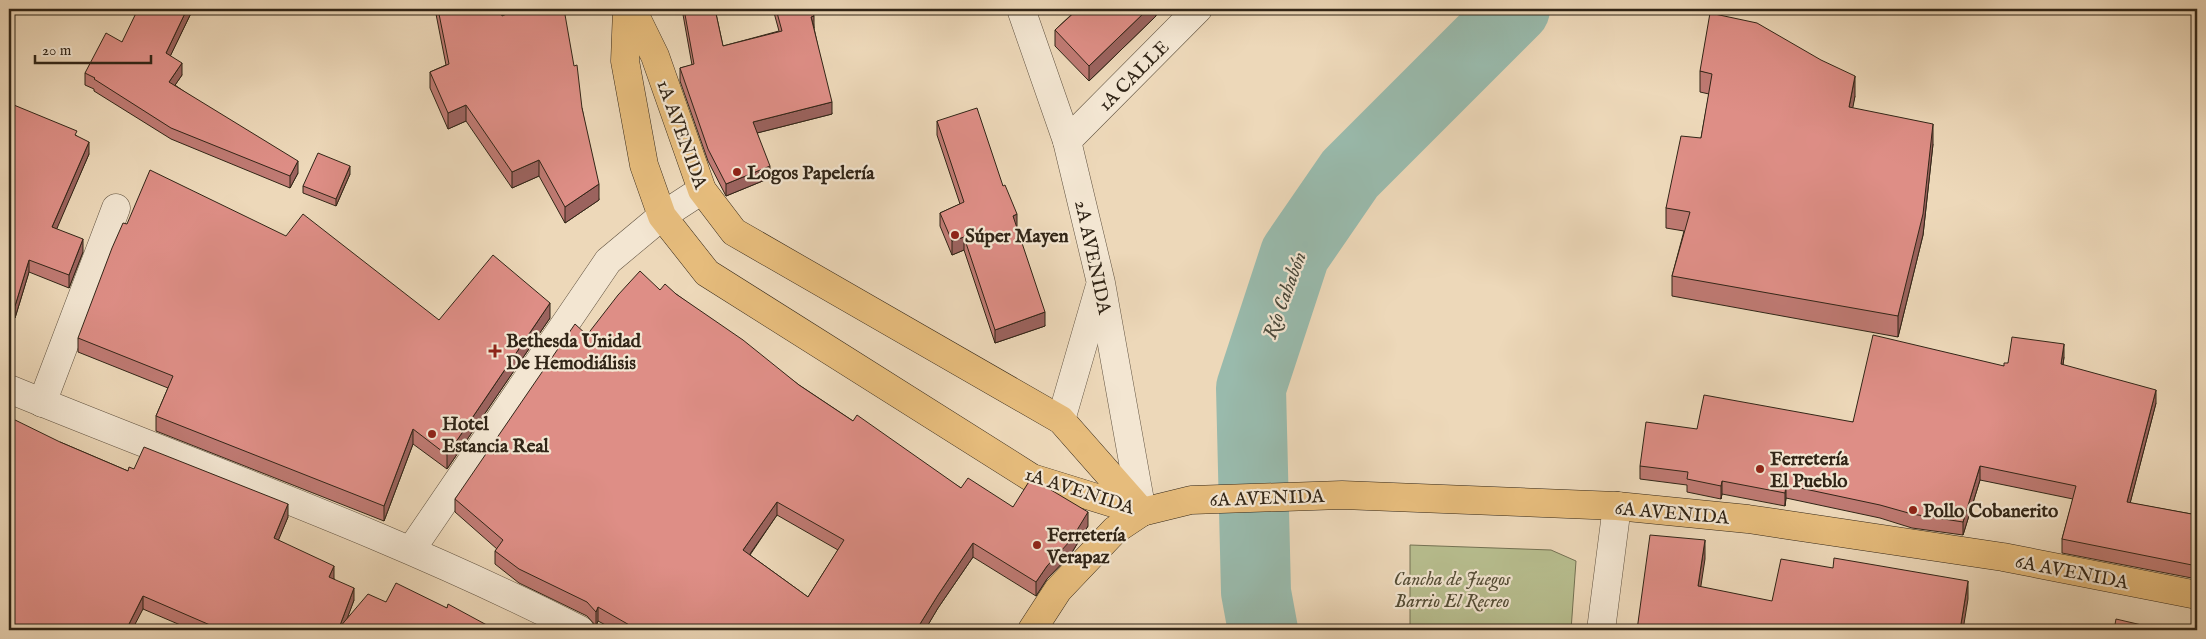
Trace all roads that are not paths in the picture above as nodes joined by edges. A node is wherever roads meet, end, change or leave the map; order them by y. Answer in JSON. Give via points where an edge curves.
{"nodes":[{"id":1,"x":627,"y":9,"type":"edge"},
{"id":2,"x":632,"y":9,"type":"edge"},
{"id":3,"x":1021,"y":9,"type":"edge"},
{"id":4,"x":1198,"y":9,"type":"edge"},
{"id":5,"x":1067,"y":141,"type":"junction"},
{"id":6,"x":702,"y":190,"type":"junction"},
{"id":7,"x":116,"y":208,"type":"dead end"},
{"id":8,"x":662,"y":216,"type":"junction"},
{"id":9,"x":1101,"y":283,"type":"junction"},
{"id":10,"x":9,"y":389,"type":"edge"},
{"id":11,"x":42,"y":403,"type":"junction"},
{"id":12,"x":1061,"y":420,"type":"junction"},
{"id":13,"x":1617,"y":506,"type":"junction"},
{"id":14,"x":1142,"y":512,"type":"junction"},
{"id":15,"x":411,"y":550,"type":"junction"},
{"id":16,"x":2197,"y":594,"type":"edge"},
{"id":17,"x":580,"y":630,"type":"edge"},
{"id":18,"x":1032,"y":630,"type":"edge"},
{"id":19,"x":1602,"y":630,"type":"edge"}],
"edges":[{"from":1,"to":8,"type":"main road","name":"1A AVENIDA","via":[[626,61],[644,165]]},
{"from":2,"to":6,"type":"main road","name":"1A AVENIDA","via":[[655,56]]},
{"from":3,"to":5,"type":"street","name":"2A AVENIDA"},
{"from":4,"to":5,"type":"street","name":"1A CALLE"},
{"from":5,"to":9,"type":"street","name":"2A AVENIDA"},
{"from":6,"to":8,"type":"street"},
{"from":6,"to":12,"type":"main road","name":"1A AVENIDA","via":[[734,232]]},
{"from":7,"to":11,"type":"street"},
{"from":8,"to":14,"type":"main road","name":"1A AVENIDA","via":[[707,273],[1032,478]]},
{"from":8,"to":15,"type":"street","via":[[608,261]]},
{"from":9,"to":12,"type":"street"},
{"from":9,"to":14,"type":"street","name":"2A AVENIDA"},
{"from":10,"to":11,"type":"street"},
{"from":11,"to":15,"type":"street"},
{"from":12,"to":14,"type":"main road","name":"1A AVENIDA"},
{"from":13,"to":14,"type":"main road","name":"6A AVENIDA","via":[[1342,495],[1191,500]]},
{"from":13,"to":16,"type":"main road","name":"6A AVENIDA","via":[[1748,519],[2003,557]]},
{"from":13,"to":19,"type":"street"},
{"from":14,"to":18,"type":"main road","via":[[1115,530],[1058,590]]},
{"from":15,"to":17,"type":"street"}]}
